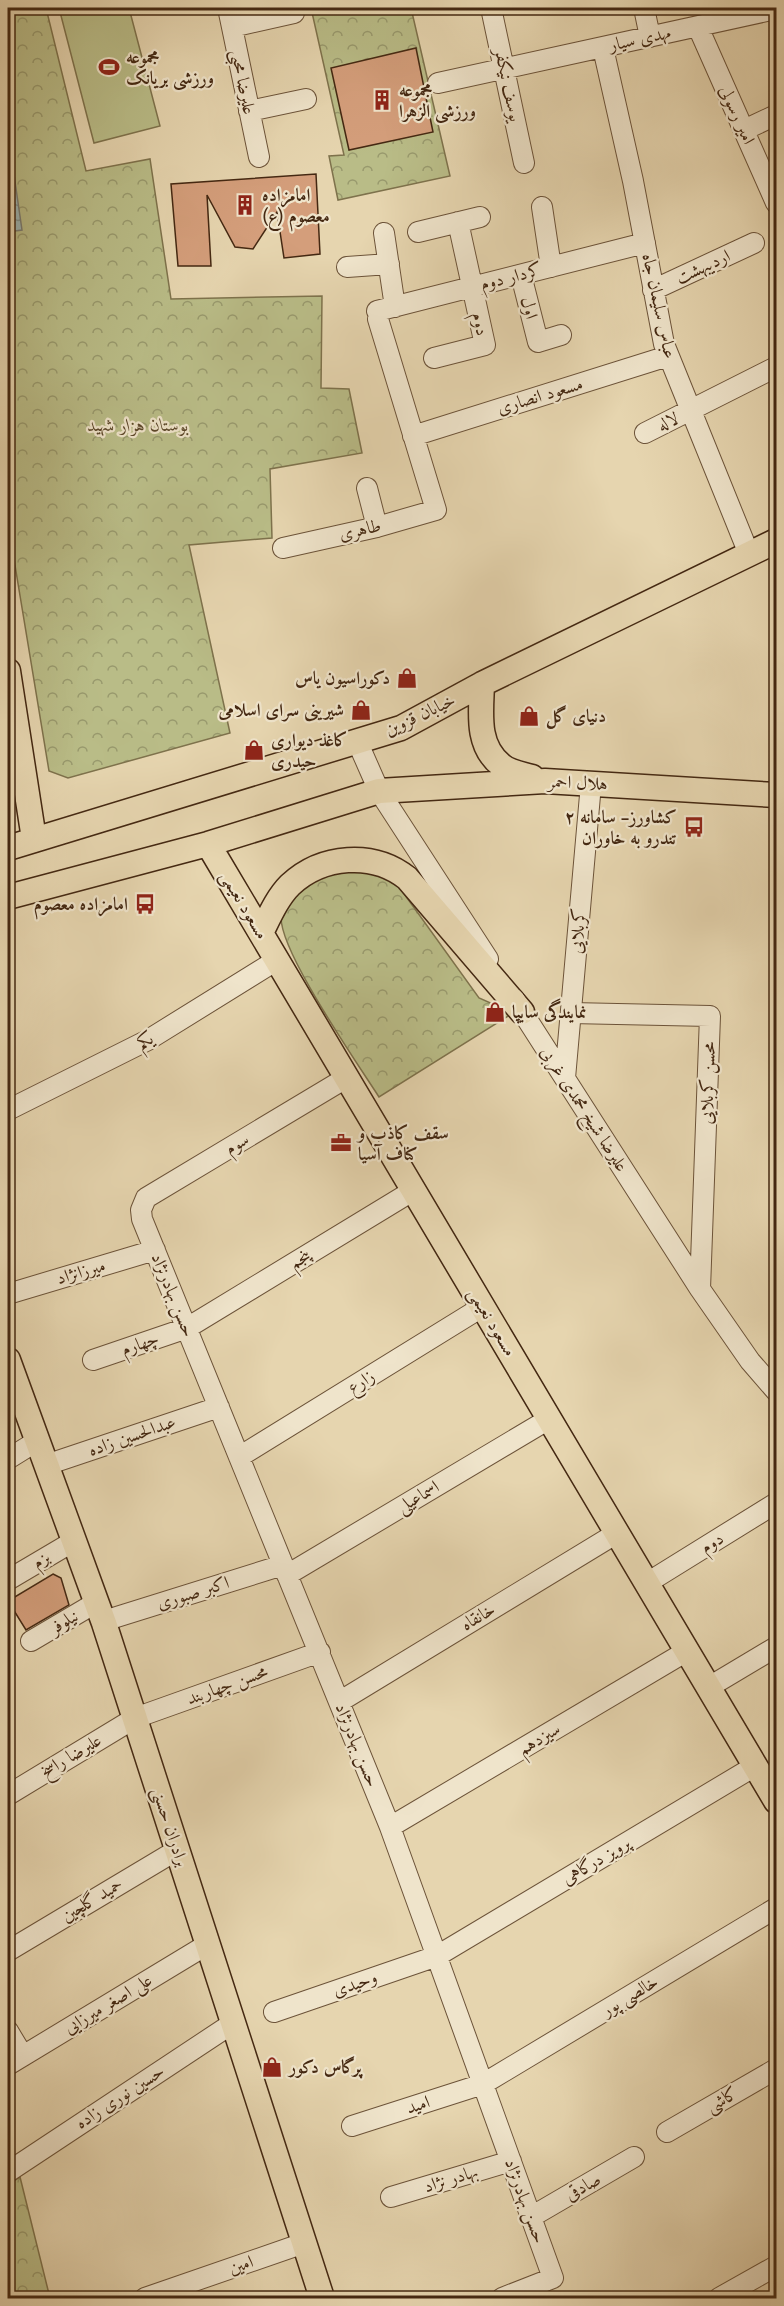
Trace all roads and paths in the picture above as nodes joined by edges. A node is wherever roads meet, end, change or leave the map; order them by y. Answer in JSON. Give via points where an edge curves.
{"nodes":[{"id":1,"x":491,"y":8,"type":"edge"},
{"id":2,"x":644,"y":8,"type":"edge"},
{"id":3,"x":777,"y":9,"type":"edge"},
{"id":4,"x":294,"y":13,"type":"dead end"},
{"id":5,"x":230,"y":17,"type":"edge"},
{"id":6,"x":698,"y":27,"type":"junction"},
{"id":7,"x":650,"y":37,"type":"junction"},
{"id":8,"x":603,"y":48,"type":"junction"},
{"id":9,"x":504,"y":69,"type":"junction"},
{"id":10,"x":438,"y":83,"type":"dead end"},
{"id":11,"x":306,"y":99,"type":"dead end"},
{"id":12,"x":249,"y":111,"type":"junction"},
{"id":13,"x":777,"y":115,"type":"edge"},
{"id":14,"x":744,"y":130,"type":"junction"},
{"id":15,"x":259,"y":157,"type":"dead end"},
{"id":16,"x":524,"y":164,"type":"dead end"},
{"id":17,"x":777,"y":203,"type":"edge"},
{"id":18,"x":542,"y":207,"type":"dead end"},
{"id":19,"x":480,"y":217,"type":"dead end"},
{"id":20,"x":458,"y":222,"type":"junction"},
{"id":21,"x":418,"y":232,"type":"dead end"},
{"id":22,"x":384,"y":233,"type":"dead end"},
{"id":23,"x":645,"y":243,"type":"junction"},
{"id":24,"x":754,"y":243,"type":"dead end"},
{"id":25,"x":389,"y":264,"type":"junction"},
{"id":26,"x":347,"y":267,"type":"dead end"},
{"id":27,"x":551,"y":267,"type":"junction"},
{"id":28,"x":521,"y":275,"type":"junction"},
{"id":29,"x":472,"y":287,"type":"junction"},
{"id":30,"x":652,"y":290,"type":"junction"},
{"id":31,"x":383,"y":312,"type":"junction"},
{"id":32,"x":561,"y":336,"type":"dead end"},
{"id":33,"x":668,"y":356,"type":"junction"},
{"id":34,"x":434,"y":358,"type":"dead end"},
{"id":35,"x":777,"y":367,"type":"edge"},
{"id":36,"x":691,"y":411,"type":"junction"},
{"id":37,"x":645,"y":433,"type":"dead end"},
{"id":38,"x":413,"y":436,"type":"junction"},
{"id":39,"x":367,"y":488,"type":"dead end"},
{"id":40,"x":377,"y":527,"type":"junction"},
{"id":41,"x":777,"y":541,"type":"edge"},
{"id":42,"x":284,"y":548,"type":"dead end"},
{"id":43,"x":749,"y":554,"type":"junction"},
{"id":44,"x":8,"y":671,"type":"edge"},
{"id":45,"x":482,"y":684,"type":"junction"},
{"id":46,"x":357,"y":741,"type":"junction"},
{"id":47,"x":545,"y":781,"type":"junction"},
{"id":48,"x":591,"y":784,"type":"junction"},
{"id":49,"x":379,"y":791,"type":"junction"},
{"id":50,"x":777,"y":795,"type":"edge"},
{"id":51,"x":34,"y":839,"type":"junction"},
{"id":52,"x":207,"y":844,"type":"junction"},
{"id":53,"x":8,"y":848,"type":"edge"},
{"id":54,"x":8,"y":897,"type":"edge"},
{"id":55,"x":261,"y":933,"type":"junction"},
{"id":56,"x":277,"y":960,"type":"junction"},
{"id":57,"x":522,"y":1012,"type":"junction"},
{"id":58,"x":571,"y":1013,"type":"junction"},
{"id":59,"x":346,"y":1078,"type":"junction"},
{"id":60,"x":565,"y":1078,"type":"junction"},
{"id":61,"x":8,"y":1110,"type":"edge"},
{"id":62,"x":414,"y":1190,"type":"junction"},
{"id":63,"x":142,"y":1219,"type":"joint"},
{"id":64,"x":155,"y":1250,"type":"junction"},
{"id":65,"x":700,"y":1289,"type":"junction"},
{"id":66,"x":8,"y":1294,"type":"edge"},
{"id":67,"x":483,"y":1307,"type":"junction"},
{"id":68,"x":187,"y":1328,"type":"junction"},
{"id":69,"x":8,"y":1360,"type":"edge"},
{"id":70,"x":93,"y":1360,"type":"dead end"},
{"id":71,"x":774,"y":1385,"type":"edge"},
{"id":72,"x":15,"y":1404,"type":"edge"},
{"id":73,"x":219,"y":1407,"type":"junction"},
{"id":74,"x":549,"y":1419,"type":"junction"},
{"id":75,"x":37,"y":1441,"type":"junction"},
{"id":76,"x":239,"y":1457,"type":"junction"},
{"id":77,"x":8,"y":1459,"type":"edge"},
{"id":78,"x":46,"y":1465,"type":"junction"},
{"id":79,"x":777,"y":1503,"type":"edge"},
{"id":80,"x":617,"y":1533,"type":"junction"},
{"id":81,"x":74,"y":1540,"type":"junction"},
{"id":82,"x":285,"y":1570,"type":"junction"},
{"id":83,"x":8,"y":1580,"type":"edge"},
{"id":84,"x":647,"y":1583,"type":"junction"},
{"id":85,"x":100,"y":1613,"type":"junction"},
{"id":86,"x":31,"y":1641,"type":"dead end"},
{"id":87,"x":777,"y":1647,"type":"edge"},
{"id":88,"x":687,"y":1651,"type":"junction"},
{"id":89,"x":320,"y":1652,"type":"junction"},
{"id":90,"x":709,"y":1687,"type":"junction"},
{"id":91,"x":339,"y":1702,"type":"junction"},
{"id":92,"x":135,"y":1718,"type":"junction"},
{"id":93,"x":755,"y":1766,"type":"junction"},
{"id":94,"x":8,"y":1794,"type":"edge"},
{"id":95,"x":777,"y":1801,"type":"edge"},
{"id":96,"x":390,"y":1827,"type":"junction"},
{"id":97,"x":177,"y":1850,"type":"junction"},
{"id":98,"x":777,"y":1908,"type":"edge"},
{"id":99,"x":208,"y":1944,"type":"junction"},
{"id":100,"x":8,"y":1951,"type":"edge"},
{"id":101,"x":437,"y":1956,"type":"junction"},
{"id":102,"x":274,"y":2012,"type":"dead end"},
{"id":103,"x":233,"y":2023,"type":"junction"},
{"id":104,"x":8,"y":2031,"type":"edge"},
{"id":105,"x":15,"y":2060,"type":"edge"},
{"id":106,"x":777,"y":2069,"type":"edge"},
{"id":107,"x":483,"y":2084,"type":"junction"},
{"id":108,"x":352,"y":2126,"type":"dead end"},
{"id":109,"x":667,"y":2132,"type":"dead end"},
{"id":110,"x":634,"y":2157,"type":"dead end"},
{"id":111,"x":511,"y":2162,"type":"junction"},
{"id":112,"x":8,"y":2172,"type":"edge"},
{"id":113,"x":391,"y":2197,"type":"dead end"},
{"id":114,"x":531,"y":2217,"type":"junction"},
{"id":115,"x":304,"y":2242,"type":"junction"},
{"id":116,"x":777,"y":2266,"type":"edge"},
{"id":117,"x":145,"y":2298,"type":"edge"},
{"id":118,"x":322,"y":2298,"type":"edge"},
{"id":119,"x":502,"y":2298,"type":"edge"},
{"id":120,"x":719,"y":2298,"type":"edge"}],
"edges":[{"from":1,"to":9,"type":"street","name":"یوسف نیکفر"},
{"from":2,"to":7,"type":"street"},
{"from":3,"to":6,"type":"street","name":"مهدی سیار"},
{"from":4,"to":5,"type":"street"},
{"from":5,"to":12,"type":"street","name":"علیرضا محبی"},
{"from":6,"to":7,"type":"street","name":"مهدی سیار"},
{"from":6,"to":14,"type":"street","name":"امیر رسولی"},
{"from":7,"to":8,"type":"street","name":"مهدی سیار"},
{"from":8,"to":9,"type":"street","name":"مهدی سیار"},
{"from":8,"to":23,"type":"street","name":"عباس سلیمان جاه"},
{"from":9,"to":10,"type":"street","name":"مهدی سیار"},
{"from":9,"to":16,"type":"street","name":"یوسف نیکفر"},
{"from":11,"to":12,"type":"street"},
{"from":12,"to":15,"type":"street","name":"علیرضا محبی"},
{"from":13,"to":14,"type":"street"},
{"from":14,"to":17,"type":"street","name":"امیر رسولی"},
{"from":18,"to":27,"type":"street"},
{"from":19,"to":20,"type":"street"},
{"from":20,"to":21,"type":"street"},
{"from":20,"to":29,"type":"street"},
{"from":22,"to":25,"type":"street"},
{"from":23,"to":27,"type":"street","name":"کردار دوم"},
{"from":23,"to":30,"type":"street","name":"عباس سلیمان جاه"},
{"from":24,"to":30,"type":"street","name":"اردیبهشت"},
{"from":25,"to":26,"type":"street"},
{"from":25,"to":31,"type":"street"},
{"from":27,"to":28,"type":"street","name":"کردار دوم"},
{"from":28,"to":29,"type":"street","name":"کردار دوم"},
{"from":28,"to":32,"type":"street","name":"اول","via":[[538,342]]},
{"from":29,"to":31,"type":"street","name":"کردار دوم"},
{"from":29,"to":34,"type":"street","name":"دوم","via":[[485,345]]},
{"from":30,"to":33,"type":"street","name":"عباس سلیمان جاه"},
{"from":31,"to":38,"type":"street"},
{"from":33,"to":36,"type":"street","name":"عباس سلیمان جاه"},
{"from":33,"to":38,"type":"street","name":"مسعود انصاری"},
{"from":35,"to":36,"type":"street","name":"لاله"},
{"from":36,"to":37,"type":"street","name":"لاله"},
{"from":36,"to":43,"type":"street","name":"عباس سلیمان جاه"},
{"from":38,"to":40,"type":"street","name":"طاهری","via":[[436,510]]},
{"from":39,"to":40,"type":"street"},
{"from":40,"to":42,"type":"street","name":"طاهری"},
{"from":41,"to":43,"type":"main road","name":"خیابان قزوین"},
{"from":43,"to":45,"type":"main road","name":"خیابان قزوین"},
{"from":44,"to":51,"type":"main road"},
{"from":45,"to":46,"type":"main road","name":"خیابان قزوین","via":[[401,728]]},
{"from":45,"to":47,"type":"main road","via":[[481,730],[488,751],[502,766]]},
{"from":46,"to":49,"type":"street","name":"علیرضا شیخ محمدی غربی"},
{"from":46,"to":51,"type":"main road","name":"خیابان قزوین"},
{"from":47,"to":48,"type":"main road","name":"هلال احمر"},
{"from":47,"to":49,"type":"main road","name":"هلال احمر"},
{"from":48,"to":50,"type":"main road","name":"هلال احمر"},
{"from":48,"to":58,"type":"street","name":"کربلایی"},
{"from":49,"to":52,"type":"main road"},
{"from":49,"to":57,"type":"street","name":"علیرضا شیخ محمدی غربی"},
{"from":51,"to":53,"type":"main road","name":"خیابان قزوین"},
{"from":52,"to":54,"type":"main road"},
{"from":52,"to":55,"type":"main road","name":"مسعود نعیمی"},
{"from":55,"to":56,"type":"main road","name":"مسعود نعیمی"},
{"from":55,"to":57,"type":"main road","via":[[279,899],[305,875],[348,859],[371,860],[395,868],[406,878]]},
{"from":56,"to":59,"type":"main road","name":"مسعود نعیمی"},
{"from":56,"to":61,"type":"street","name":"یکم","via":[[148,1040]]},
{"from":57,"to":60,"type":"street","name":"علیرضا شیخ محمدی غربی"},
{"from":58,"to":60,"type":"street","name":"کربلایی"},
{"from":58,"to":65,"type":"street","name":"محسن کربلایی","via":[[710,1017]]},
{"from":59,"to":62,"type":"main road","name":"مسعود نعیمی"},
{"from":59,"to":63,"type":"street","name":"سوم","via":[[146,1198]]},
{"from":60,"to":65,"type":"street","name":"علیرضا شیخ محمدی غربی"},
{"from":62,"to":67,"type":"main road","name":"مسعود نعیمی"},
{"from":62,"to":68,"type":"street","name":"پنجم"},
{"from":63,"to":64,"type":"street","name":"حسن بهادرنژاد"},
{"from":64,"to":66,"type":"street","name":"ميرزانژاد"},
{"from":64,"to":68,"type":"street","name":"حسن بهادرنژاد"},
{"from":65,"to":71,"type":"street","name":"علیرضا شیخ محمدی غربی","via":[[732,1336]]},
{"from":67,"to":74,"type":"main road","name":"مسعود نعیمی"},
{"from":67,"to":76,"type":"street","name":"زارع"},
{"from":68,"to":70,"type":"street","name":"چهارم"},
{"from":68,"to":73,"type":"street","name":"حسن بهادرنژاد"},
{"from":69,"to":72,"type":"main road","name":"برادران حسنی"},
{"from":72,"to":75,"type":"main road","name":"برادران حسنی"},
{"from":73,"to":76,"type":"street","name":"حسن بهادرنژاد"},
{"from":73,"to":78,"type":"street","name":"عبدالحسین زاده"},
{"from":74,"to":80,"type":"main road","name":"مسعود نعیمی"},
{"from":74,"to":82,"type":"street","name":"اسماعیلی"},
{"from":75,"to":77,"type":"street"},
{"from":75,"to":78,"type":"main road","name":"برادران حسنی"},
{"from":76,"to":82,"type":"street","name":"حسن بهادرنژاد"},
{"from":78,"to":81,"type":"main road","name":"برادران حسنی"},
{"from":79,"to":84,"type":"street","name":"دوم"},
{"from":80,"to":84,"type":"main road","name":"مسعود نعیمی"},
{"from":80,"to":91,"type":"street","name":"خانقاه"},
{"from":81,"to":83,"type":"street","name":"بزم"},
{"from":81,"to":85,"type":"main road","name":"برادران حسنی"},
{"from":82,"to":85,"type":"street","name":"اکبر صبوری","via":[[107,1620]]},
{"from":82,"to":89,"type":"street","name":"حسن بهادرنژاد"},
{"from":84,"to":88,"type":"main road","name":"مسعود نعیمی"},
{"from":85,"to":86,"type":"street","name":"نیلوفر"},
{"from":85,"to":92,"type":"main road","name":"برادران حسنی"},
{"from":87,"to":90,"type":"street"},
{"from":88,"to":90,"type":"main road","name":"مسعود نعیمی"},
{"from":88,"to":96,"type":"street","name":"سیزدهم"},
{"from":89,"to":91,"type":"street","name":"حسن بهادرنژاد"},
{"from":89,"to":92,"type":"street","name":"محسن چهاربند"},
{"from":90,"to":93,"type":"main road","name":"مسعود نعیمی"},
{"from":91,"to":96,"type":"street","name":"حسن بهادرنژاد"},
{"from":92,"to":94,"type":"street","name":"علیرضا راسخ"},
{"from":92,"to":97,"type":"main road","name":"برادران حسنی"},
{"from":93,"to":95,"type":"main road","name":"مسعود نعیمی"},
{"from":93,"to":101,"type":"street","name":"پرویز درگاهی"},
{"from":96,"to":101,"type":"street","name":"حسن بهادرنژاد"},
{"from":97,"to":99,"type":"main road","name":"برادران حسنی"},
{"from":97,"to":100,"type":"street","name":"حمید گلچین"},
{"from":98,"to":107,"type":"street","name":"خالصی پور"},
{"from":99,"to":103,"type":"main road","name":"برادران حسنی"},
{"from":99,"to":105,"type":"street","name":"علی اصغر میرزایی"},
{"from":101,"to":102,"type":"street","name":"وحیدی"},
{"from":101,"to":107,"type":"street","name":"حسن بهادرنژاد"},
{"from":103,"to":112,"type":"street","name":"حسین نوری زاده"},
{"from":103,"to":115,"type":"main road","name":"برادران حسنی"},
{"from":104,"to":105,"type":"street"},
{"from":106,"to":109,"type":"street","name":"کاشی"},
{"from":107,"to":108,"type":"street","name":"امید"},
{"from":107,"to":111,"type":"street","name":"حسن بهادرنژاد"},
{"from":110,"to":114,"type":"street","name":"صادقی"},
{"from":111,"to":113,"type":"street","name":"بهادر نژاد"},
{"from":111,"to":114,"type":"street","name":"حسن بهادرنژاد"},
{"from":114,"to":119,"type":"street","name":"حسن بهادرنژاد","via":[[553,2278]]},
{"from":115,"to":117,"type":"street","name":"امین"},
{"from":115,"to":118,"type":"main road","name":"برادران حسنی"},
{"from":116,"to":120,"type":"street"}]}
